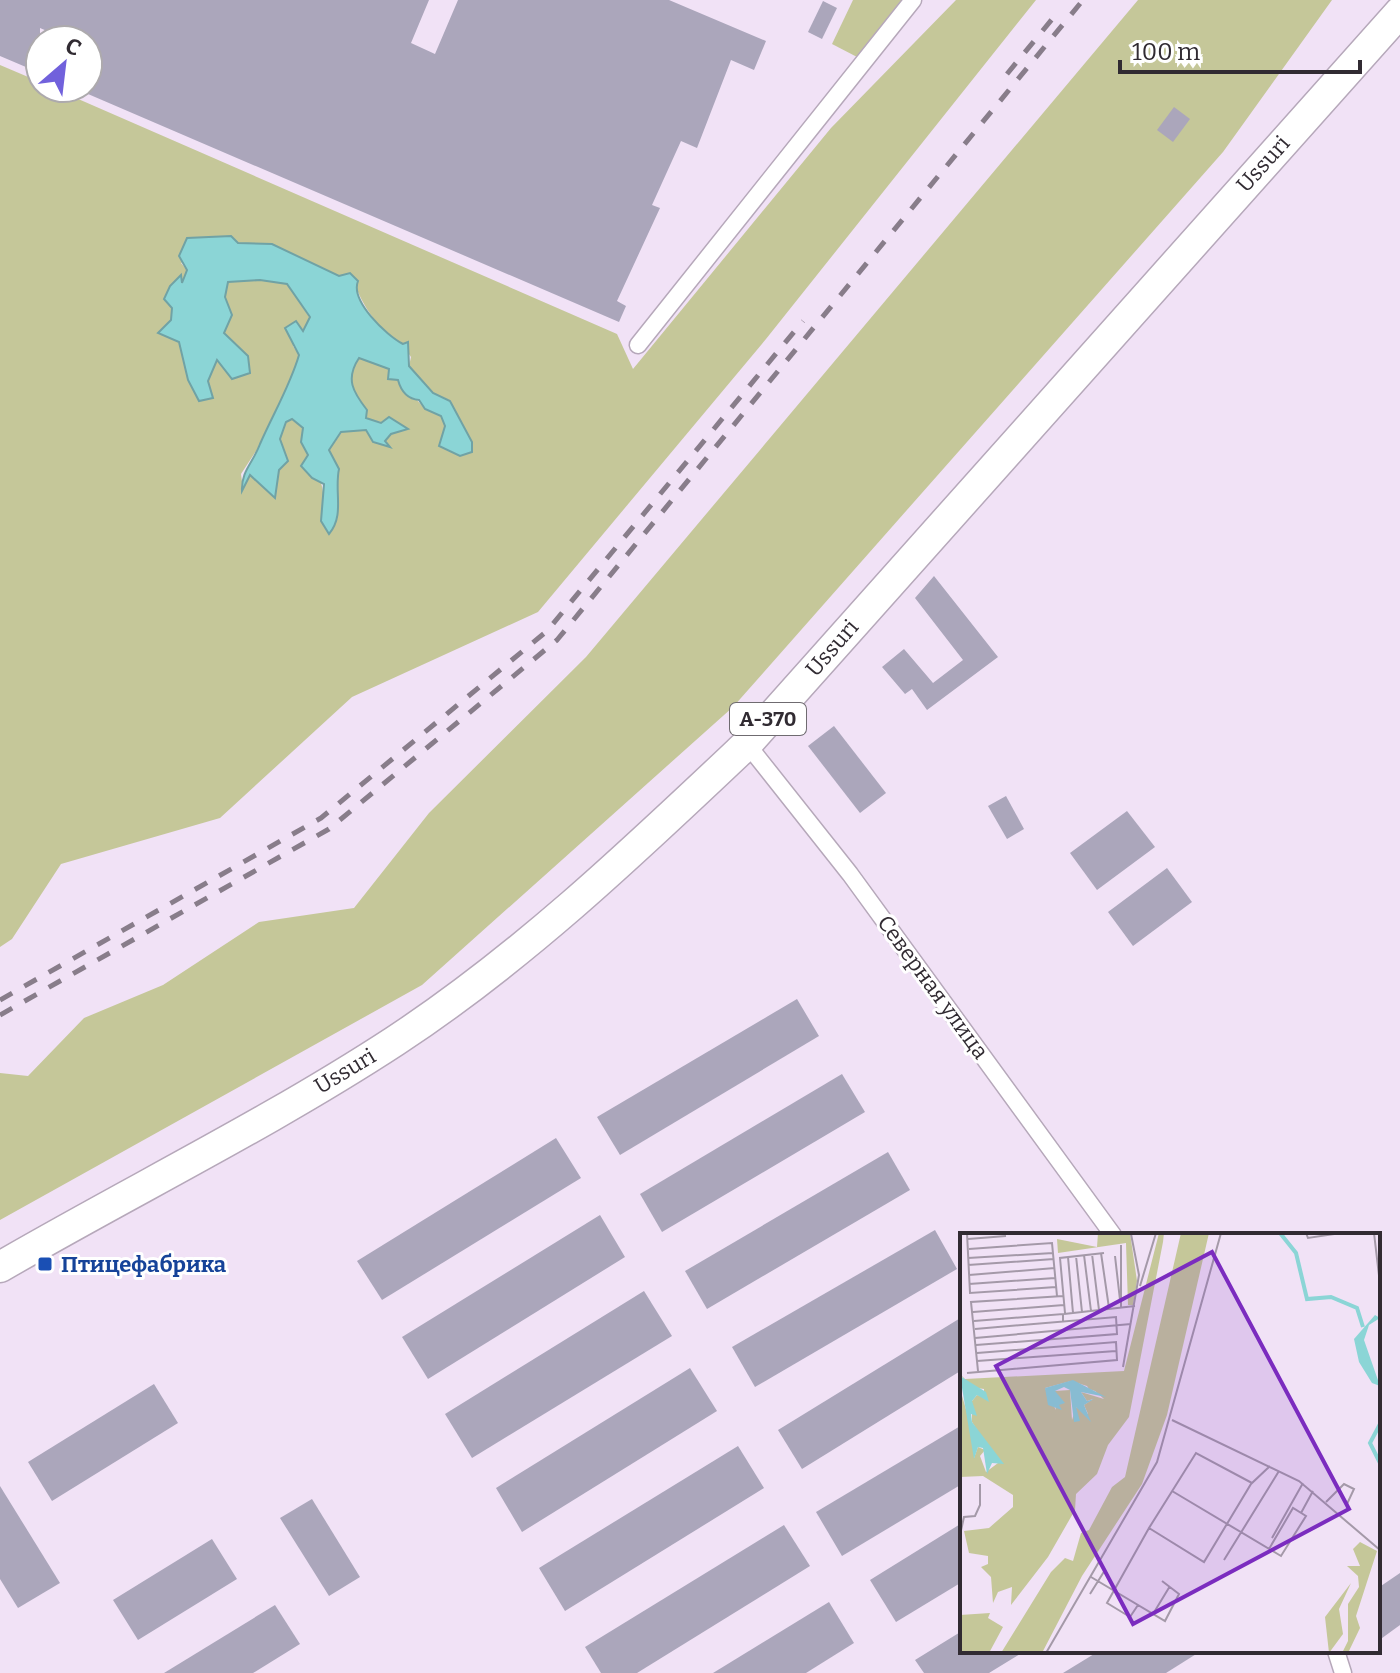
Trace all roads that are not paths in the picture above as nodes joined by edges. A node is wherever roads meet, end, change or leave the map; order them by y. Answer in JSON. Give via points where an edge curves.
{"nodes":[{"id":1,"x":913,"y":0,"type":"edge"},
{"id":2,"x":926,"y":0,"type":"edge"},
{"id":3,"x":1400,"y":12,"type":"edge"},
{"id":4,"x":863,"y":67,"type":"junction"},
{"id":5,"x":638,"y":345,"type":"dead end"},
{"id":6,"x":747,"y":744,"type":"junction"},
{"id":7,"x":1112,"y":1233,"type":"edge"},
{"id":8,"x":0,"y":1267,"type":"edge"},
{"id":9,"x":1337,"y":1653,"type":"edge"},
{"id":10,"x":1343,"y":1673,"type":"edge"}],
"edges":[{"from":1,"to":4,"type":"street"},
{"from":2,"to":4,"type":"street"},
{"from":3,"to":6,"type":"highway","name":"Ussuri","number":"А-370"},
{"from":4,"to":5,"type":"street"},
{"from":6,"to":7,"type":"street","name":"Северная улица","via":[[850,874]]},
{"from":6,"to":8,"type":"highway","name":"Ussuri","number":"А-370","via":[[556,917],[396,1041]]},
{"from":9,"to":10,"type":"street"}]}
